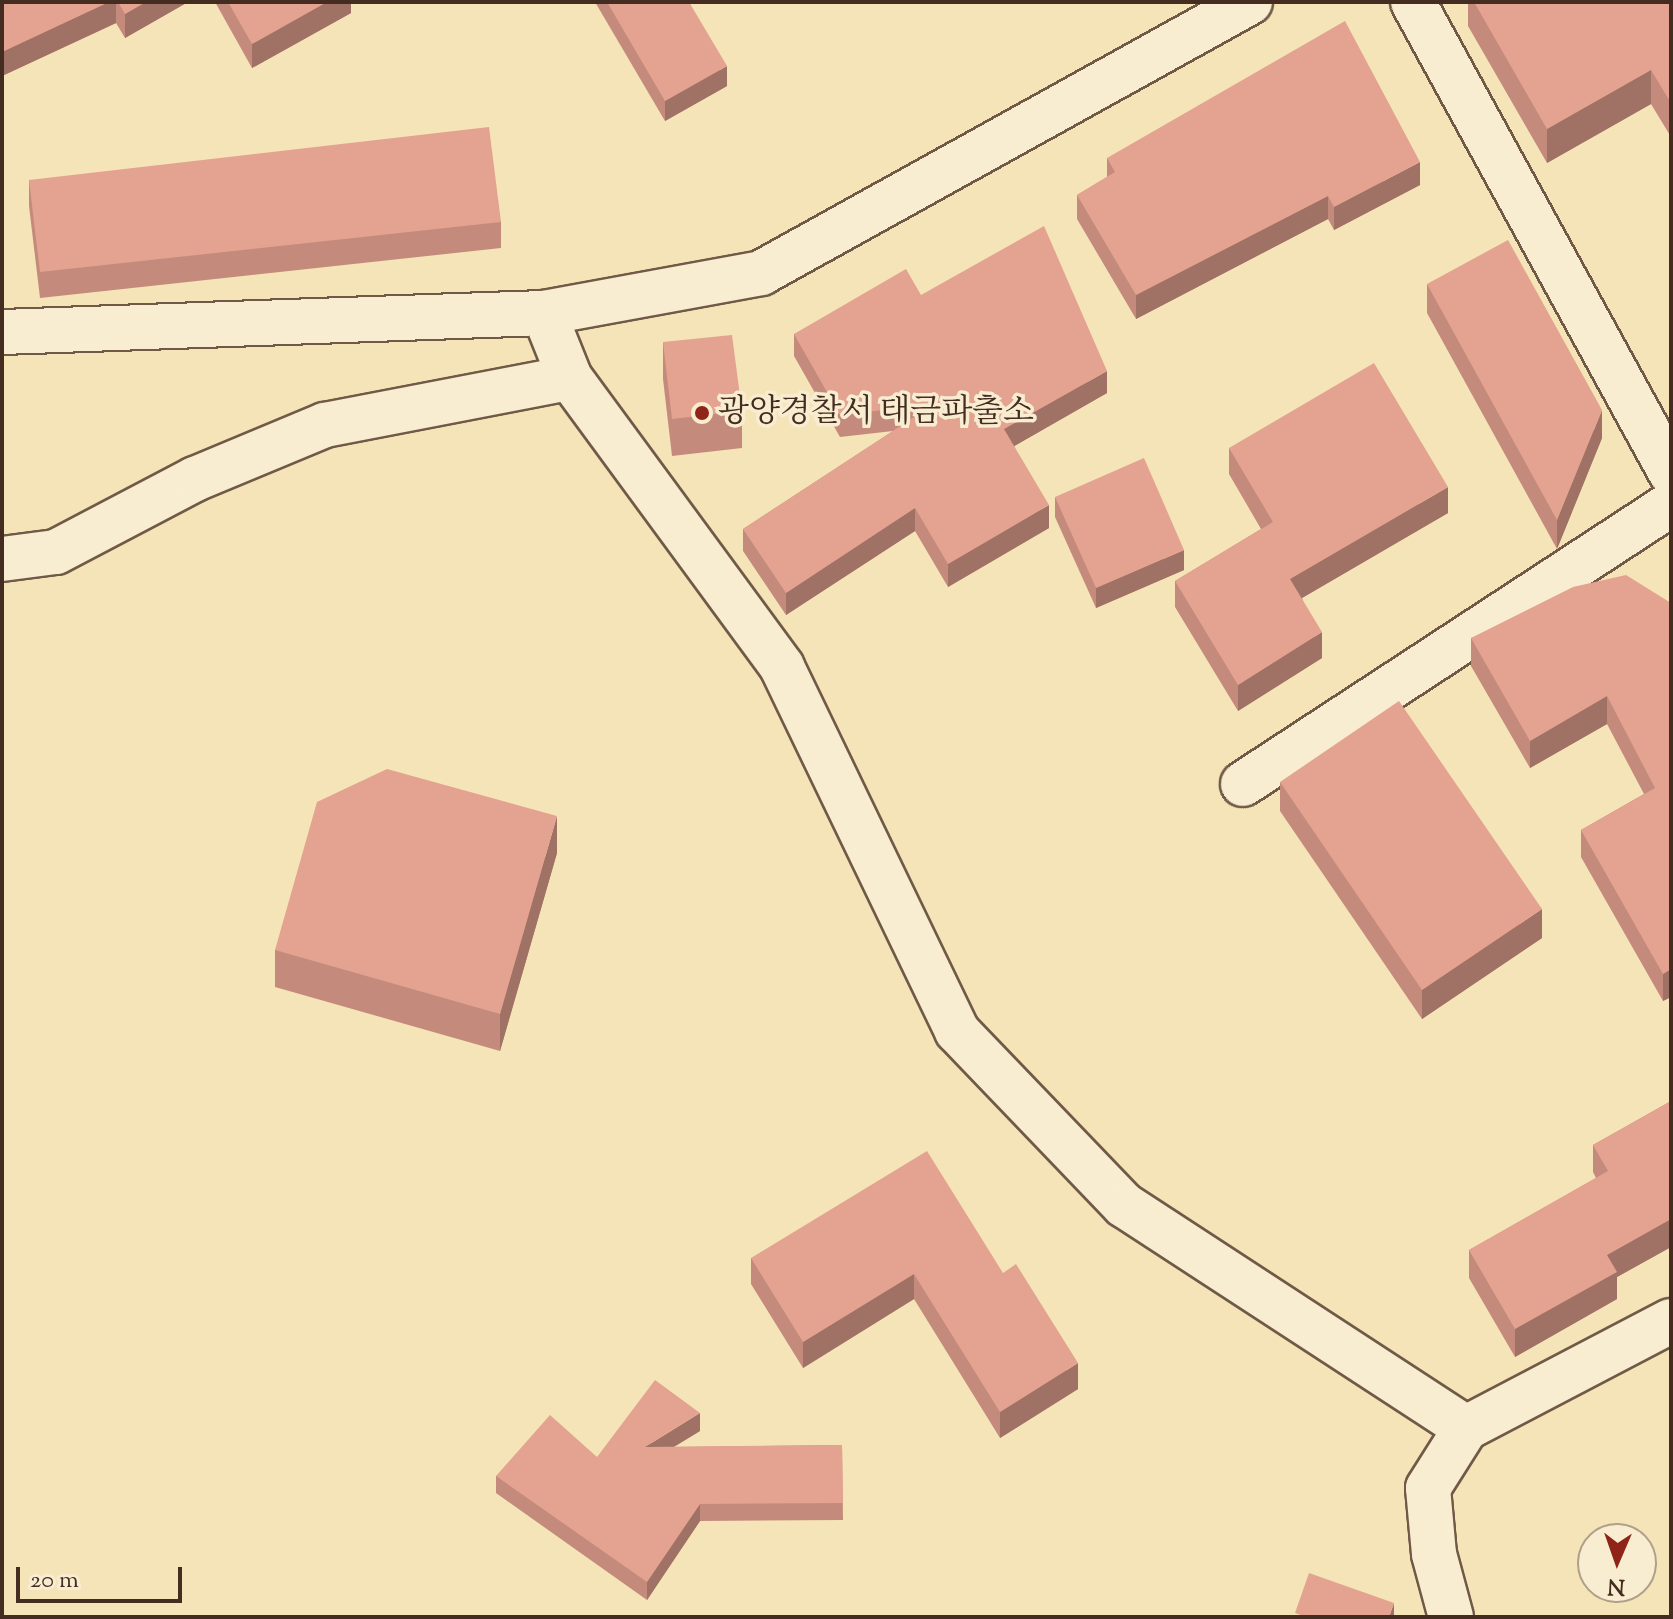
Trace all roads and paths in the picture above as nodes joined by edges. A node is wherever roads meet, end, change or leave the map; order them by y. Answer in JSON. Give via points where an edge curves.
{"nodes":[{"id":1,"x":1250,"y":2,"type":"edge"},
{"id":2,"x":1413,"y":2,"type":"edge"},
{"id":3,"x":544,"y":313,"type":"junction"},
{"id":4,"x":2,"y":332,"type":"edge"},
{"id":5,"x":570,"y":378,"type":"junction"},
{"id":6,"x":1671,"y":473,"type":"edge"},
{"id":7,"x":1671,"y":504,"type":"edge"},
{"id":8,"x":2,"y":559,"type":"edge"},
{"id":9,"x":1243,"y":784,"type":"dead end"},
{"id":10,"x":1671,"y":1321,"type":"edge"},
{"id":11,"x":1466,"y":1428,"type":"junction"},
{"id":12,"x":1451,"y":1617,"type":"edge"}],
"edges":[{"from":1,"to":3,"type":"street","via":[[761,273]]},
{"from":2,"to":6,"type":"street"},
{"from":3,"to":4,"type":"street"},
{"from":3,"to":5,"type":"street"},
{"from":5,"to":8,"type":"street","via":[[325,425],[195,479],[56,552]]},
{"from":5,"to":11,"type":"street","via":[[782,667],[957,1031],[1124,1205]]},
{"from":7,"to":9,"type":"street"},
{"from":10,"to":11,"type":"street"},
{"from":11,"to":12,"type":"street","via":[[1428,1488],[1434,1554]]}]}
